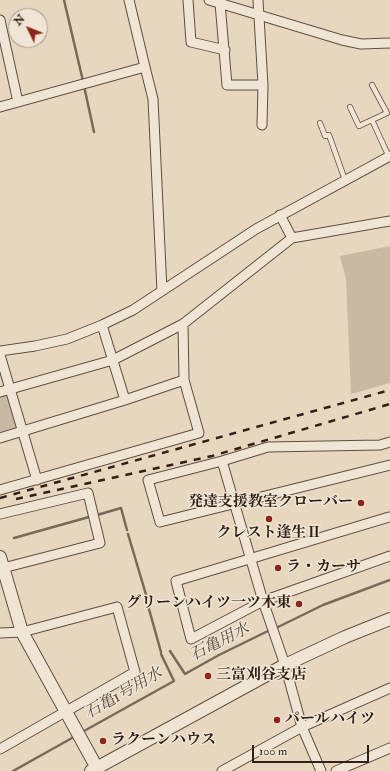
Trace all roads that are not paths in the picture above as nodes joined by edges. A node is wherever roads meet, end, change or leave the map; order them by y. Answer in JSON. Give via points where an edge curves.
{"nodes":[{"id":1,"x":129,"y":0,"type":"edge"},
{"id":2,"x":188,"y":0,"type":"edge"},
{"id":3,"x":209,"y":0,"type":"edge"},
{"id":4,"x":258,"y":0,"type":"edge"},
{"id":5,"x":220,"y":2,"type":"edge"},
{"id":6,"x":259,"y":15,"type":"junction"},
{"id":7,"x":0,"y":20,"type":"edge"},
{"id":8,"x":390,"y":43,"type":"edge"},
{"id":9,"x":224,"y":50,"type":"junction"},
{"id":10,"x":145,"y":67,"type":"junction"},
{"id":11,"x":263,"y":85,"type":"junction"},
{"id":12,"x":372,"y":85,"type":"dead end"},
{"id":13,"x":18,"y":102,"type":"junction"},
{"id":14,"x":0,"y":106,"type":"edge"},
{"id":15,"x":350,"y":106,"type":"dead end"},
{"id":16,"x":372,"y":120,"type":"junction"},
{"id":17,"x":320,"y":123,"type":"dead end"},
{"id":18,"x":262,"y":125,"type":"dead end"},
{"id":19,"x":390,"y":157,"type":"edge"},
{"id":20,"x":345,"y":180,"type":"junction"},
{"id":21,"x":280,"y":215,"type":"junction"},
{"id":22,"x":390,"y":221,"type":"edge"},
{"id":23,"x":292,"y":238,"type":"junction"},
{"id":24,"x":162,"y":291,"type":"junction"},
{"id":25,"x":183,"y":324,"type":"junction"},
{"id":26,"x":102,"y":325,"type":"junction"},
{"id":27,"x":0,"y":351,"type":"edge"},
{"id":28,"x":0,"y":354,"type":"edge"},
{"id":29,"x":113,"y":360,"type":"junction"},
{"id":30,"x":184,"y":380,"type":"junction"},
{"id":31,"x":10,"y":390,"type":"junction"},
{"id":32,"x":0,"y":392,"type":"edge"},
{"id":33,"x":125,"y":400,"type":"junction"},
{"id":34,"x":23,"y":431,"type":"junction"},
{"id":35,"x":0,"y":438,"type":"edge"},
{"id":36,"x":390,"y":442,"type":"edge"},
{"id":37,"x":222,"y":461,"type":"junction"},
{"id":38,"x":390,"y":466,"type":"edge"},
{"id":39,"x":37,"y":480,"type":"junction"},
{"id":40,"x":0,"y":490,"type":"edge"},
{"id":41,"x":235,"y":504,"type":"junction"},
{"id":42,"x":0,"y":514,"type":"edge"},
{"id":43,"x":390,"y":517,"type":"edge"},
{"id":44,"x":390,"y":556,"type":"edge"},
{"id":45,"x":250,"y":558,"type":"junction"},
{"id":46,"x":1,"y":563,"type":"edge"},
{"id":47,"x":263,"y":601,"type":"junction"},
{"id":48,"x":390,"y":619,"type":"edge"},
{"id":49,"x":22,"y":632,"type":"junction"},
{"id":50,"x":0,"y":633,"type":"edge"},
{"id":51,"x":285,"y":666,"type":"junction"},
{"id":52,"x":390,"y":688,"type":"edge"},
{"id":53,"x":65,"y":711,"type":"junction"},
{"id":54,"x":302,"y":727,"type":"junction"},
{"id":55,"x":0,"y":738,"type":"edge"},
{"id":56,"x":2,"y":748,"type":"edge"},
{"id":57,"x":390,"y":748,"type":"edge"},
{"id":58,"x":95,"y":770,"type":"edge"},
{"id":59,"x":222,"y":771,"type":"edge"},
{"id":60,"x":321,"y":771,"type":"edge"},
{"id":61,"x":336,"y":771,"type":"edge"}],
"edges":[{"from":1,"to":10,"type":"street"},
{"from":2,"to":9,"type":"street","via":[[191,42]]},
{"from":3,"to":5,"type":"street"},
{"from":4,"to":6,"type":"street"},
{"from":5,"to":6,"type":"street"},
{"from":5,"to":9,"type":"street"},
{"from":6,"to":8,"type":"street","via":[[342,40],[361,44]]},
{"from":6,"to":11,"type":"street"},
{"from":7,"to":13,"type":"street"},
{"from":9,"to":11,"type":"street","via":[[227,85]]},
{"from":10,"to":13,"type":"street"},
{"from":10,"to":24,"type":"street","via":[[153,99]]},
{"from":11,"to":18,"type":"street"},
{"from":12,"to":16,"type":"lane","via":[[387,113]]},
{"from":13,"to":14,"type":"street"},
{"from":15,"to":16,"type":"lane","via":[[358,126]]},
{"from":16,"to":19,"type":"lane"},
{"from":17,"to":20,"type":"lane","via":[[325,136],[329,135]]},
{"from":19,"to":20,"type":"street"},
{"from":20,"to":21,"type":"street"},
{"from":21,"to":23,"type":"street"},
{"from":21,"to":24,"type":"street","via":[[218,252]]},
{"from":22,"to":23,"type":"street"},
{"from":23,"to":25,"type":"street"},
{"from":24,"to":26,"type":"street","via":[[133,310]]},
{"from":25,"to":29,"type":"street"},
{"from":25,"to":30,"type":"street"},
{"from":26,"to":27,"type":"street","via":[[67,338]]},
{"from":26,"to":29,"type":"street"},
{"from":28,"to":31,"type":"street"},
{"from":29,"to":31,"type":"street"},
{"from":29,"to":33,"type":"street"},
{"from":30,"to":33,"type":"street"},
{"from":30,"to":39,"type":"street","via":[[199,433]]},
{"from":31,"to":32,"type":"street"},
{"from":31,"to":34,"type":"street"},
{"from":33,"to":34,"type":"street"},
{"from":34,"to":35,"type":"street"},
{"from":34,"to":39,"type":"street"},
{"from":36,"to":37,"type":"street","via":[[380,445],[268,447]]},
{"from":37,"to":41,"type":"street"},
{"from":37,"to":41,"type":"street","via":[[148,480],[160,522]]},
{"from":38,"to":41,"type":"street"},
{"from":39,"to":40,"type":"street"},
{"from":41,"to":45,"type":"street"},
{"from":42,"to":46,"type":"street","via":[[88,494],[100,543]]},
{"from":43,"to":45,"type":"street"},
{"from":44,"to":47,"type":"street"},
{"from":45,"to":47,"type":"street"},
{"from":45,"to":47,"type":"street","via":[[176,581],[192,639]]},
{"from":46,"to":49,"type":"street"},
{"from":47,"to":51,"type":"street"},
{"from":48,"to":51,"type":"street"},
{"from":49,"to":50,"type":"street"},
{"from":49,"to":53,"type":"street"},
{"from":49,"to":53,"type":"street","via":[[117,607],[135,672]]},
{"from":51,"to":54,"type":"street"},
{"from":51,"to":58,"type":"street"},
{"from":52,"to":54,"type":"street"},
{"from":53,"to":56,"type":"street"},
{"from":53,"to":58,"type":"street"},
{"from":54,"to":59,"type":"street"},
{"from":54,"to":60,"type":"street"},
{"from":55,"to":56,"type":"street"},
{"from":57,"to":61,"type":"street"}]}
